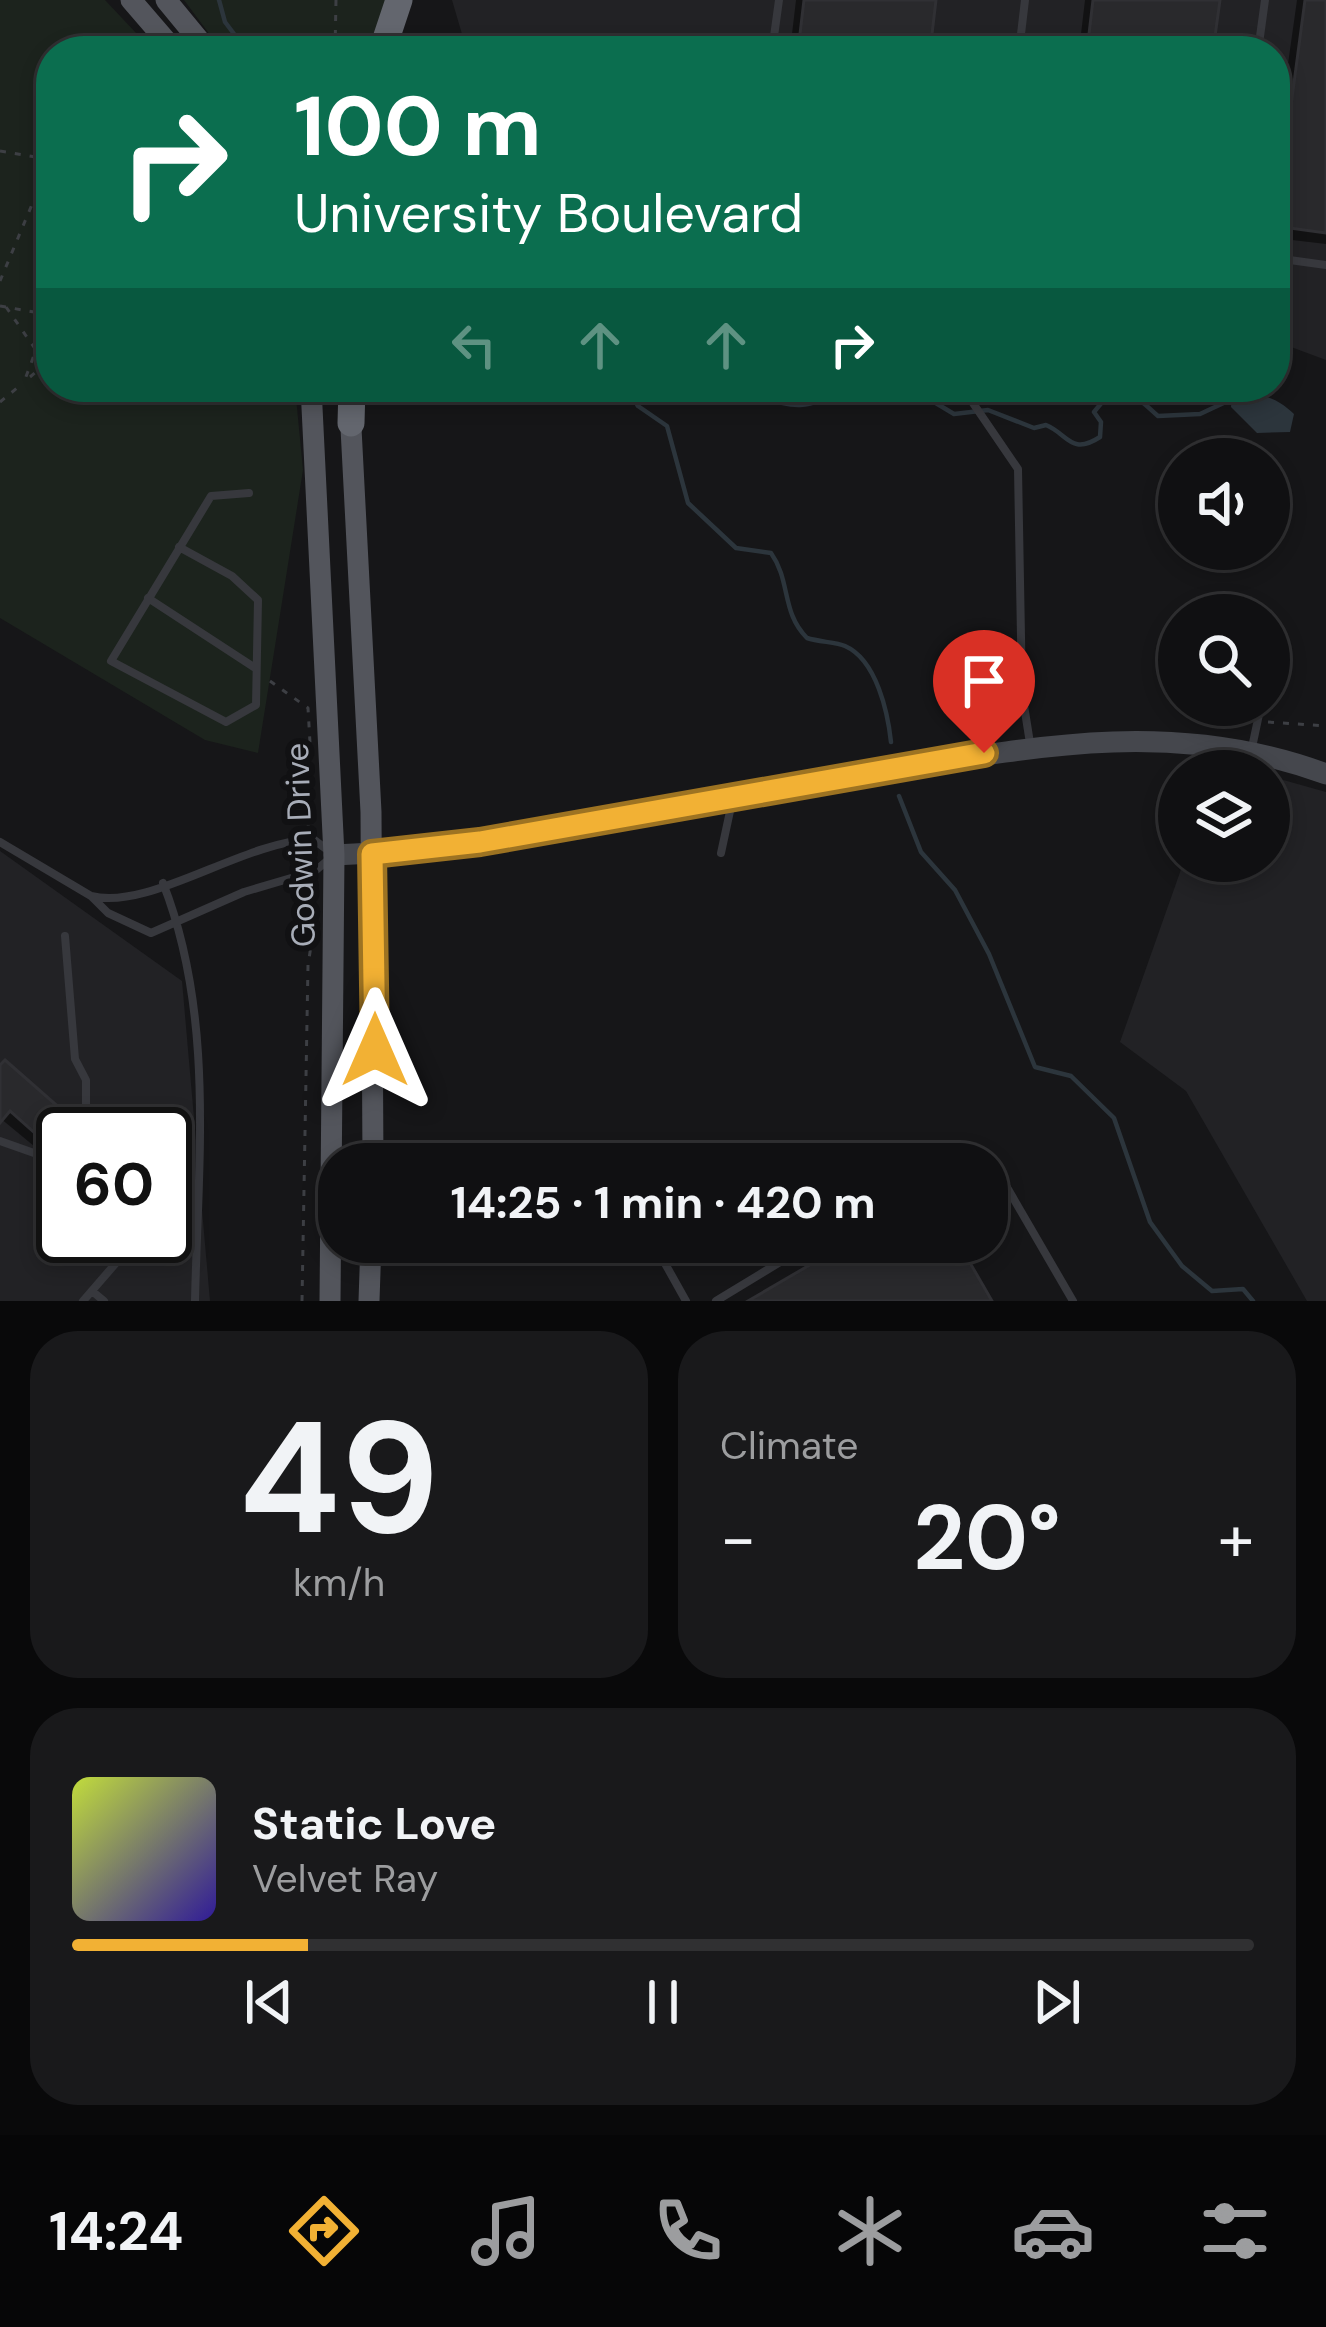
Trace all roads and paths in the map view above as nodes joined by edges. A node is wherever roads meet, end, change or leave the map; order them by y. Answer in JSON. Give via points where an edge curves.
{"nodes":[{"id":1,"x":131,"y":0,"type":"edge"},
{"id":2,"x":166,"y":0,"type":"edge"},
{"id":3,"x":336,"y":0,"type":"edge"},
{"id":4,"x":399,"y":0,"type":"edge"},
{"id":5,"x":779,"y":0,"type":"edge"},
{"id":6,"x":1025,"y":0,"type":"edge"},
{"id":7,"x":1265,"y":0,"type":"edge"},
{"id":8,"x":162,"y":36,"type":"edge"},
{"id":9,"x":196,"y":36,"type":"edge"},
{"id":10,"x":335,"y":36,"type":"edge"},
{"id":11,"x":387,"y":36,"type":"edge"},
{"id":12,"x":774,"y":36,"type":"edge"},
{"id":13,"x":1021,"y":36,"type":"edge"},
{"id":14,"x":1260,"y":36,"type":"edge"},
{"id":15,"x":0,"y":151,"type":"edge"},
{"id":16,"x":36,"y":157,"type":"edge"},
{"id":17,"x":36,"y":193,"type":"edge"},
{"id":18,"x":1290,"y":260,"type":"edge"},
{"id":19,"x":1326,"y":265,"type":"edge"},
{"id":20,"x":0,"y":281,"type":"edge"},
{"id":21,"x":3,"y":307,"type":"edge"},
{"id":22,"x":36,"y":313,"type":"edge"},
{"id":23,"x":36,"y":372,"type":"edge"},
{"id":24,"x":24,"y":382,"type":"junction"},
{"id":25,"x":0,"y":402,"type":"edge"},
{"id":26,"x":312,"y":402,"type":"edge"},
{"id":27,"x":351,"y":402,"type":"edge"},
{"id":28,"x":971,"y":402,"type":"edge"},
{"id":29,"x":352,"y":423,"type":"joint"},
{"id":30,"x":249,"y":493,"type":"dead end"},
{"id":31,"x":179,"y":547,"type":"junction"},
{"id":32,"x":148,"y":598,"type":"junction"},
{"id":33,"x":256,"y":669,"type":"junction"},
{"id":34,"x":270,"y":681,"type":"dead end"},
{"id":35,"x":1290,"y":723,"type":"edge"},
{"id":36,"x":1326,"y":726,"type":"edge"},
{"id":37,"x":1030,"y":745,"type":"junction"},
{"id":38,"x":1204,"y":750,"type":"edge"},
{"id":39,"x":1290,"y":768,"type":"edge"},
{"id":40,"x":1326,"y":774,"type":"edge"},
{"id":41,"x":733,"y":797,"type":"junction"},
{"id":42,"x":308,"y":839,"type":"junction"},
{"id":43,"x":0,"y":842,"type":"edge"},
{"id":44,"x":721,"y":853,"type":"dead end"},
{"id":45,"x":372,"y":854,"type":"junction"},
{"id":46,"x":334,"y":855,"type":"junction"},
{"id":47,"x":308,"y":873,"type":"junction"},
{"id":48,"x":163,"y":884,"type":"junction"},
{"id":49,"x":91,"y":896,"type":"junction"},
{"id":50,"x":179,"y":923,"type":"junction"},
{"id":51,"x":65,"y":936,"type":"dead end"},
{"id":52,"x":86,"y":1107,"type":"edge"},
{"id":53,"x":0,"y":1141,"type":"edge"},
{"id":54,"x":373,"y":1143,"type":"edge"},
{"id":55,"x":36,"y":1154,"type":"edge"},
{"id":56,"x":1008,"y":1190,"type":"edge"},
{"id":57,"x":192,"y":1234,"type":"edge"},
{"id":58,"x":196,"y":1234,"type":"junction"},
{"id":59,"x":116,"y":1263,"type":"edge"},
{"id":60,"x":370,"y":1263,"type":"edge"},
{"id":61,"x":665,"y":1263,"type":"edge"},
{"id":62,"x":778,"y":1263,"type":"edge"},
{"id":63,"x":92,"y":1291,"type":"junction"},
{"id":64,"x":83,"y":1301,"type":"edge"},
{"id":65,"x":104,"y":1301,"type":"edge"},
{"id":66,"x":195,"y":1301,"type":"edge"},
{"id":67,"x":302,"y":1301,"type":"edge"},
{"id":68,"x":330,"y":1301,"type":"edge"},
{"id":69,"x":369,"y":1301,"type":"edge"},
{"id":70,"x":686,"y":1301,"type":"edge"},
{"id":71,"x":716,"y":1301,"type":"edge"},
{"id":72,"x":1073,"y":1301,"type":"edge"}],
"edges":[{"from":1,"to":8,"type":"main road"},
{"from":2,"to":9,"type":"main road"},
{"from":3,"to":10,"type":"path"},
{"from":4,"to":11,"type":"highway"},
{"from":5,"to":12,"type":"lane"},
{"from":6,"to":13,"type":"lane"},
{"from":7,"to":14,"type":"lane"},
{"from":15,"to":16,"type":"path"},
{"from":17,"to":20,"type":"path"},
{"from":18,"to":19,"type":"lane"},
{"from":21,"to":22,"type":"path"},
{"from":21,"to":24,"type":"path","via":[[36,350]]},
{"from":23,"to":24,"type":"path"},
{"from":24,"to":25,"type":"path"},
{"from":26,"to":46,"type":"main road","name":"Godwin Drive"},
{"from":27,"to":29,"type":"highway"},
{"from":28,"to":37,"type":"lane","via":[[1018,470]]},
{"from":29,"to":45,"type":"main road"},
{"from":30,"to":31,"type":"lane","via":[[211,496]]},
{"from":31,"to":32,"type":"lane"},
{"from":31,"to":33,"type":"lane","via":[[258,600]]},
{"from":32,"to":33,"type":"lane"},
{"from":32,"to":33,"type":"lane","via":[[111,662],[226,722],[256,705]]},
{"from":34,"to":42,"type":"path","via":[[308,708]]},
{"from":35,"to":36,"type":"path"},
{"from":37,"to":38,"type":"main road","via":[[1159,739]]},
{"from":37,"to":41,"type":"main road"},
{"from":39,"to":40,"type":"main road"},
{"from":41,"to":44,"type":"lane"},
{"from":41,"to":45,"type":"main road"},
{"from":42,"to":46,"type":"lane"},
{"from":42,"to":48,"type":"lane"},
{"from":43,"to":49,"type":"lane"},
{"from":45,"to":46,"type":"main road"},
{"from":45,"to":54,"type":"main road"},
{"from":46,"to":47,"type":"lane"},
{"from":46,"to":68,"type":"main road","name":"Godwin Drive"},
{"from":47,"to":50,"type":"lane"},
{"from":47,"to":67,"type":"path","via":[[318,906],[308,965]]},
{"from":48,"to":49,"type":"lane","via":[[124,901]]},
{"from":48,"to":50,"type":"lane"},
{"from":49,"to":50,"type":"lane","via":[[134,928],[151,933]]},
{"from":50,"to":58,"type":"lane","via":[[199,1037]]},
{"from":51,"to":52,"type":"lane"},
{"from":53,"to":55,"type":"lane"},
{"from":56,"to":72,"type":"lane"},
{"from":57,"to":58,"type":"lane"},
{"from":58,"to":66,"type":"lane"},
{"from":59,"to":63,"type":"lane"},
{"from":60,"to":69,"type":"main road"},
{"from":61,"to":70,"type":"lane"},
{"from":62,"to":71,"type":"lane"},
{"from":63,"to":64,"type":"lane"},
{"from":63,"to":65,"type":"lane"}]}
